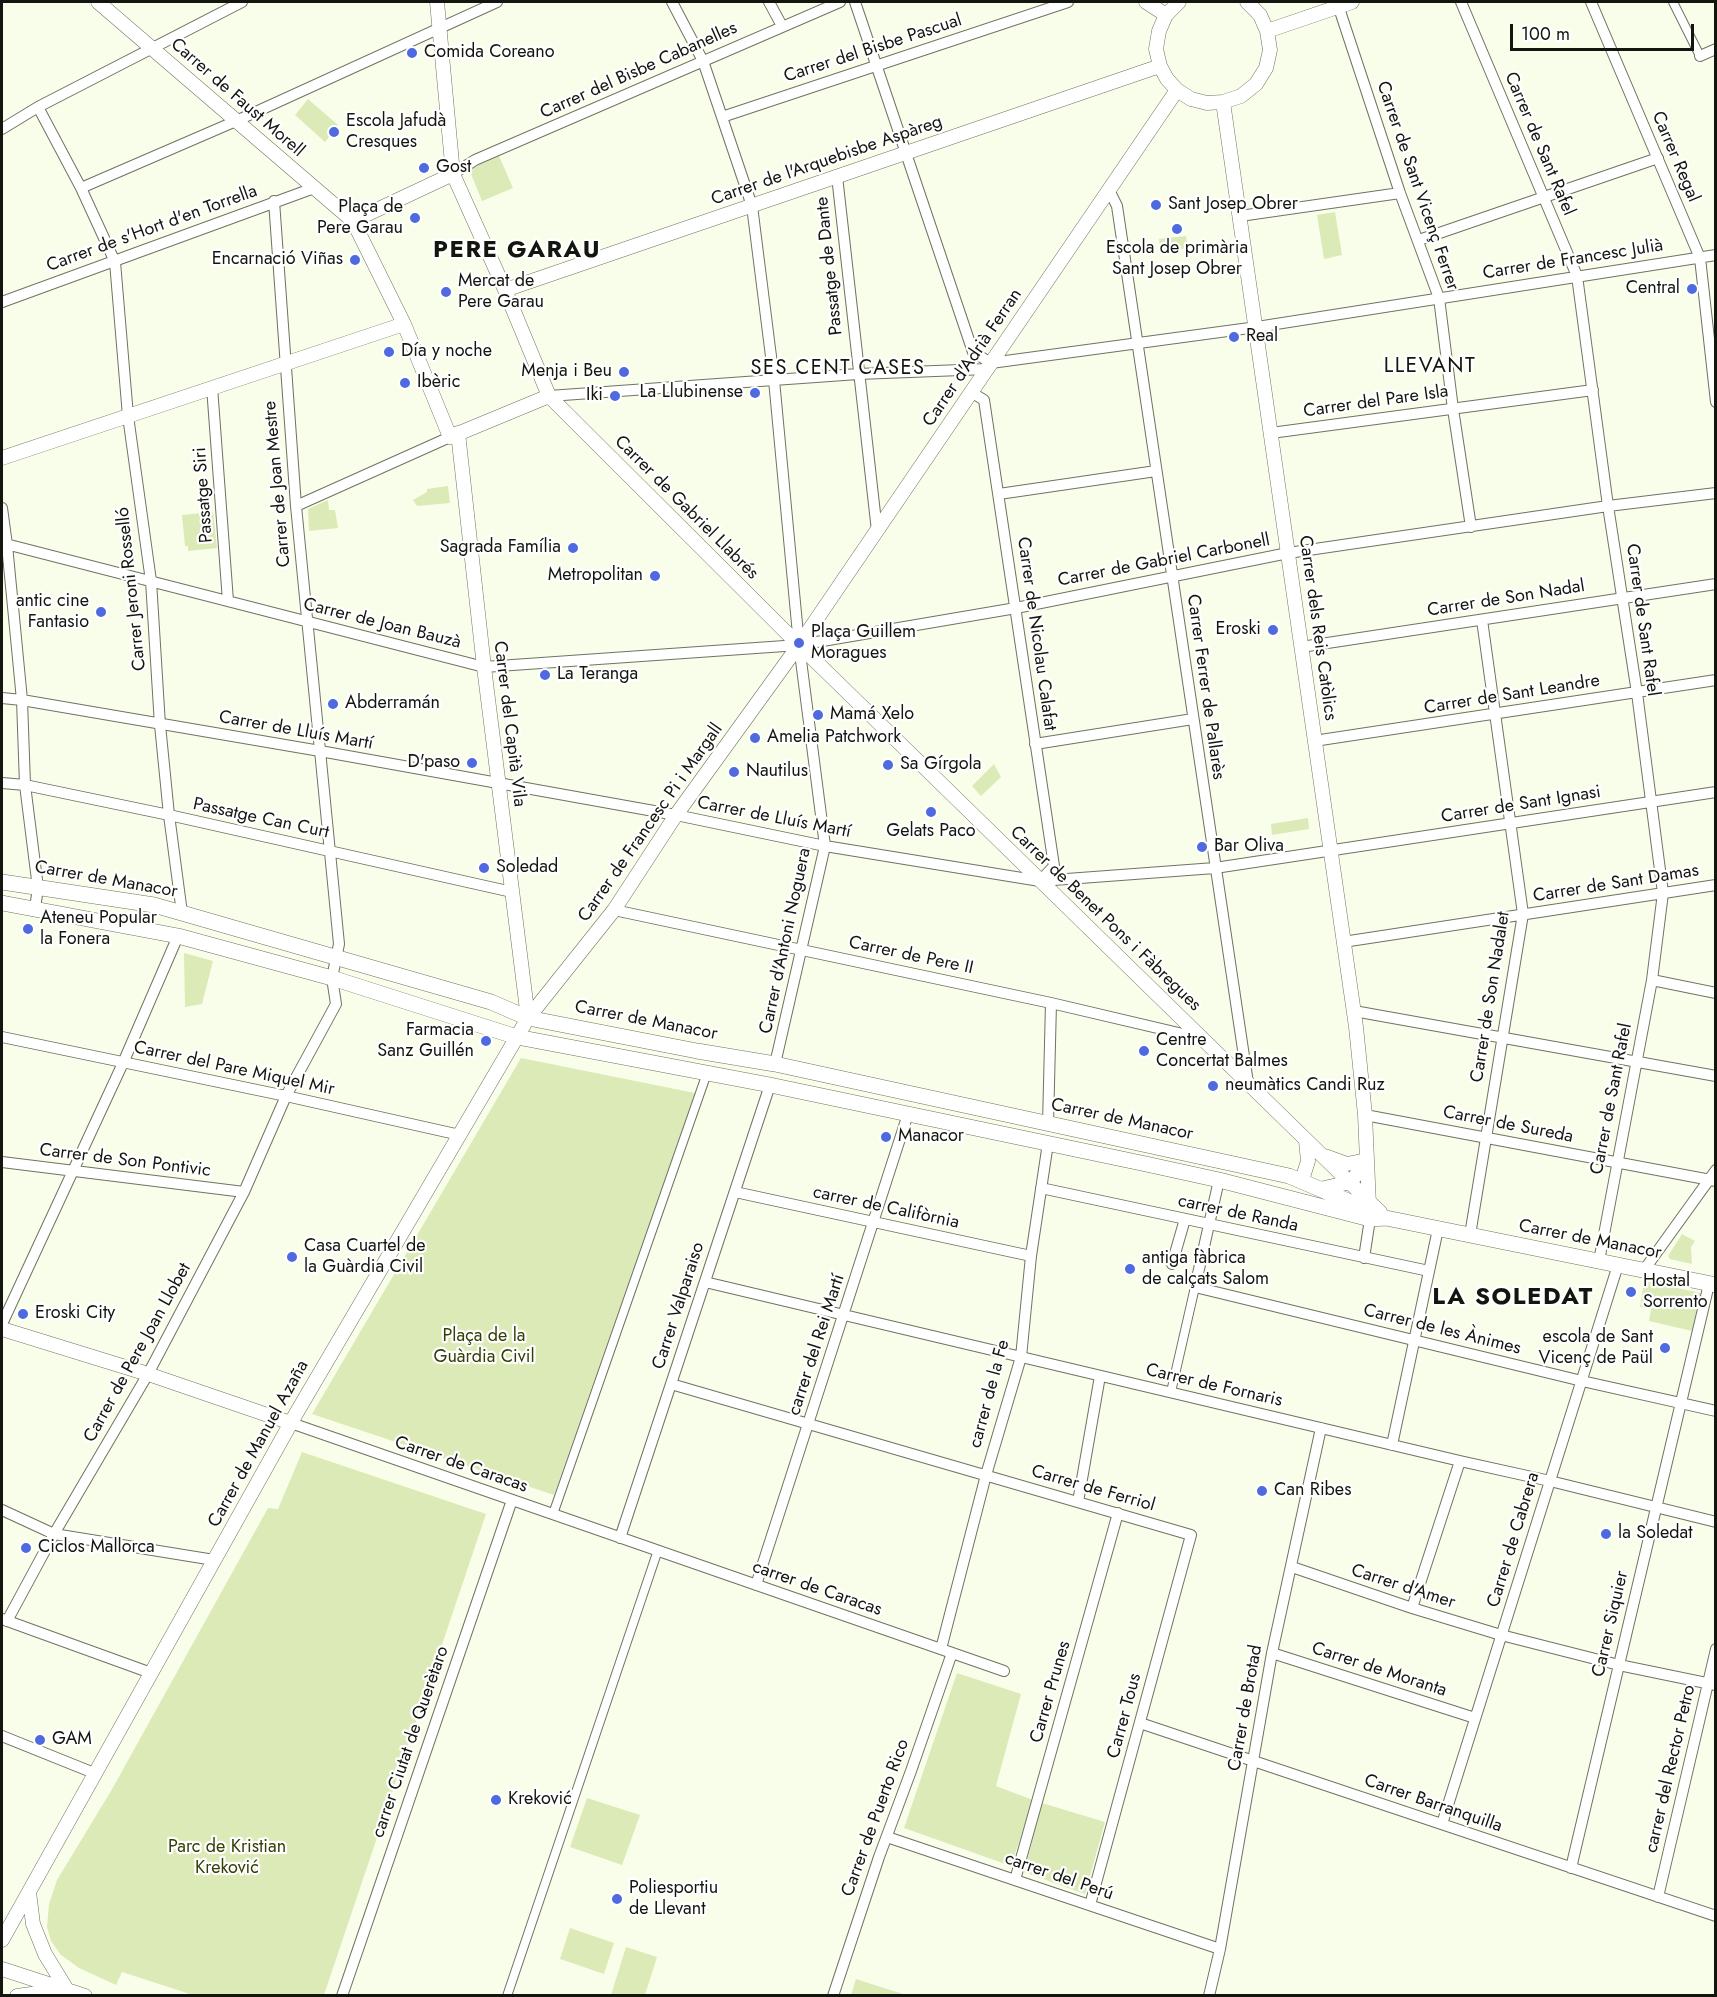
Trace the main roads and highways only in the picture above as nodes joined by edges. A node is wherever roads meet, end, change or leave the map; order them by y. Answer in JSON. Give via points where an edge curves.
{"nodes":[{"id":1,"x":2,"y":882,"type":"edge"},
{"id":2,"x":2,"y":903,"type":"edge"},
{"id":3,"x":856,"y":1082,"type":"junction"},
{"id":4,"x":770,"y":1085,"type":"junction"},
{"id":5,"x":1293,"y":1181,"type":"junction"},
{"id":6,"x":1269,"y":1193,"type":"junction"},
{"id":7,"x":1369,"y":1210,"type":"junction"},
{"id":8,"x":1712,"y":1284,"type":"edge"}],
"edges":[{"from":1,"to":3,"type":"main road","name":"Carrer de Manacor","via":[[154,905],[491,1002],[528,1018]]},
{"from":2,"to":4,"type":"main road","name":"Carrer de Manacor","via":[[178,936],[332,978],[518,1037]]},
{"from":3,"to":4,"type":"main road","via":[[829,1089],[797,1082]]},
{"from":3,"to":5,"type":"main road","name":"Carrer de Manacor"},
{"from":4,"to":6,"type":"main road","name":"Carrer de Manacor"},
{"from":5,"to":6,"type":"main road"},
{"from":5,"to":7,"type":"main road","name":"Carrer de Manacor"},
{"from":6,"to":7,"type":"main road","name":"Carrer de Manacor"},
{"from":7,"to":8,"type":"main road","name":"Carrer de Manacor","via":[[1386,1218]]}]}
